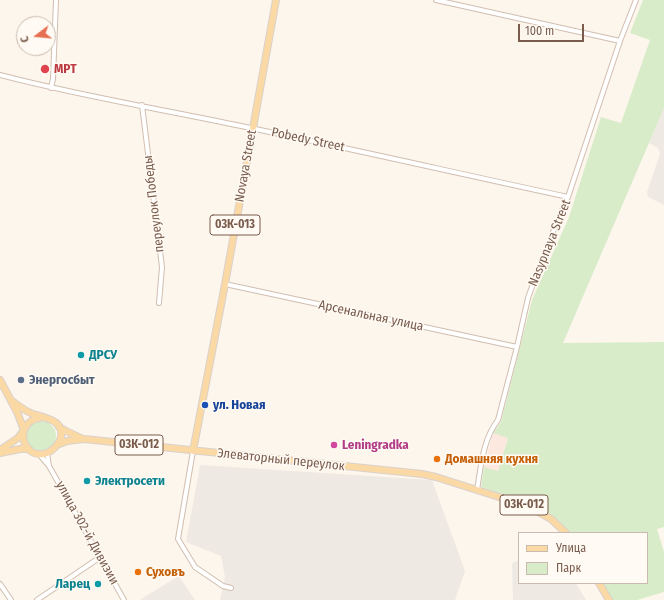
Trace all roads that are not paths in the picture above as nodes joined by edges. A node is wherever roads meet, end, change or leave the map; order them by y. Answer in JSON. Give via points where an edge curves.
{"nodes":[{"id":1,"x":56,"y":0,"type":"edge"},
{"id":2,"x":276,"y":0,"type":"edge"},
{"id":3,"x":436,"y":0,"type":"edge"},
{"id":4,"x":636,"y":0,"type":"edge"},
{"id":5,"x":620,"y":41,"type":"junction"},
{"id":6,"x":0,"y":75,"type":"edge"},
{"id":7,"x":51,"y":88,"type":"junction"},
{"id":8,"x":142,"y":105,"type":"junction"},
{"id":9,"x":253,"y":128,"type":"junction"},
{"id":10,"x":568,"y":197,"type":"junction"},
{"id":11,"x":225,"y":284,"type":"junction"},
{"id":12,"x":159,"y":303,"type":"dead end"},
{"id":13,"x":517,"y":347,"type":"junction"},
{"id":14,"x":0,"y":380,"type":"edge"},
{"id":15,"x":12,"y":401,"type":"junction"},
{"id":16,"x":43,"y":416,"type":"junction"},
{"id":17,"x":58,"y":426,"type":"junction"},
{"id":18,"x":24,"y":430,"type":"junction"},
{"id":19,"x":84,"y":440,"type":"junction"},
{"id":20,"x":57,"y":445,"type":"junction"},
{"id":21,"x":29,"y":449,"type":"junction"},
{"id":22,"x":193,"y":451,"type":"junction"},
{"id":23,"x":0,"y":452,"type":"edge"},
{"id":24,"x":47,"y":453,"type":"junction"},
{"id":25,"x":39,"y":454,"type":"junction"},
{"id":26,"x":49,"y":466,"type":"junction"},
{"id":27,"x":477,"y":490,"type":"junction"},
{"id":28,"x":565,"y":532,"type":"edge"},
{"id":29,"x":99,"y":558,"type":"junction"},
{"id":30,"x":0,"y":584,"type":"edge"},
{"id":31,"x":600,"y":584,"type":"edge"},
{"id":32,"x":231,"y":588,"type":"dead end"},
{"id":33,"x":11,"y":600,"type":"edge"},
{"id":34,"x":37,"y":600,"type":"edge"},
{"id":35,"x":124,"y":600,"type":"edge"},
{"id":36,"x":608,"y":600,"type":"edge"}],
"edges":[{"from":1,"to":7,"type":"street"},
{"from":2,"to":9,"type":"main road","name":"Novaya Street","number":"03К-013"},
{"from":3,"to":5,"type":"street"},
{"from":4,"to":5,"type":"street","name":"Nasypnaya Street"},
{"from":5,"to":10,"type":"street","name":"Nasypnaya Street"},
{"from":6,"to":7,"type":"street","name":"Pobedy Street"},
{"from":7,"to":8,"type":"street","name":"Pobedy Street"},
{"from":8,"to":9,"type":"street","name":"Pobedy Street"},
{"from":8,"to":12,"type":"street","name":"переулок Победы","via":[[162,267]]},
{"from":9,"to":10,"type":"street","name":"Pobedy Street"},
{"from":9,"to":11,"type":"main road","name":"Novaya Street","number":"03К-013"},
{"from":10,"to":13,"type":"street","name":"Nasypnaya Street","via":[[553,232],[548,253],[538,270],[528,298]]},
{"from":11,"to":13,"type":"street","name":"Арсенальная улица"},
{"from":11,"to":22,"type":"main road","name":"Novaya Street","number":"03К-013"},
{"from":13,"to":27,"type":"street","name":"Nasypnaya Street","via":[[498,420],[491,429],[483,456]]},
{"from":14,"to":15,"type":"main road"},
{"from":15,"to":16,"type":"main road","via":[[23,409]]},
{"from":15,"to":18,"type":"main road"},
{"from":16,"to":17,"type":"main road"},
{"from":16,"to":18,"type":"main road","via":[[32,419]]},
{"from":17,"to":19,"type":"main road","name":"Элеваторный переулок"},
{"from":17,"to":20,"type":"main road","via":[[60,439]]},
{"from":18,"to":21,"type":"main road","via":[[23,437]]},
{"from":18,"to":23,"type":"main road"},
{"from":19,"to":20,"type":"main road","name":"Элеваторный переулок","via":[[67,441]]},
{"from":19,"to":22,"type":"main road","name":"Элеваторный переулок","number":"03К-012"},
{"from":20,"to":24,"type":"main road"},
{"from":21,"to":23,"type":"main road"},
{"from":21,"to":25,"type":"main road"},
{"from":22,"to":27,"type":"main road","name":"Элеваторный переулок","number":"03К-012","via":[[411,473],[436,477]]},
{"from":22,"to":32,"type":"street","via":[[178,539],[195,567],[223,586]]},
{"from":24,"to":25,"type":"main road"},
{"from":24,"to":26,"type":"street","name":"улица 302-й Дивизии"},
{"from":25,"to":26,"type":"street","name":"улица 302-й Дивизии"},
{"from":26,"to":29,"type":"street","name":"улица 302-й Дивизии"},
{"from":27,"to":28,"type":"main road","number":"03К-012","via":[[531,508],[551,519]]},
{"from":29,"to":34,"type":"street"},
{"from":29,"to":35,"type":"street","name":"улица 302-й Дивизии"},
{"from":30,"to":33,"type":"street"},
{"from":31,"to":36,"type":"main road"}]}
